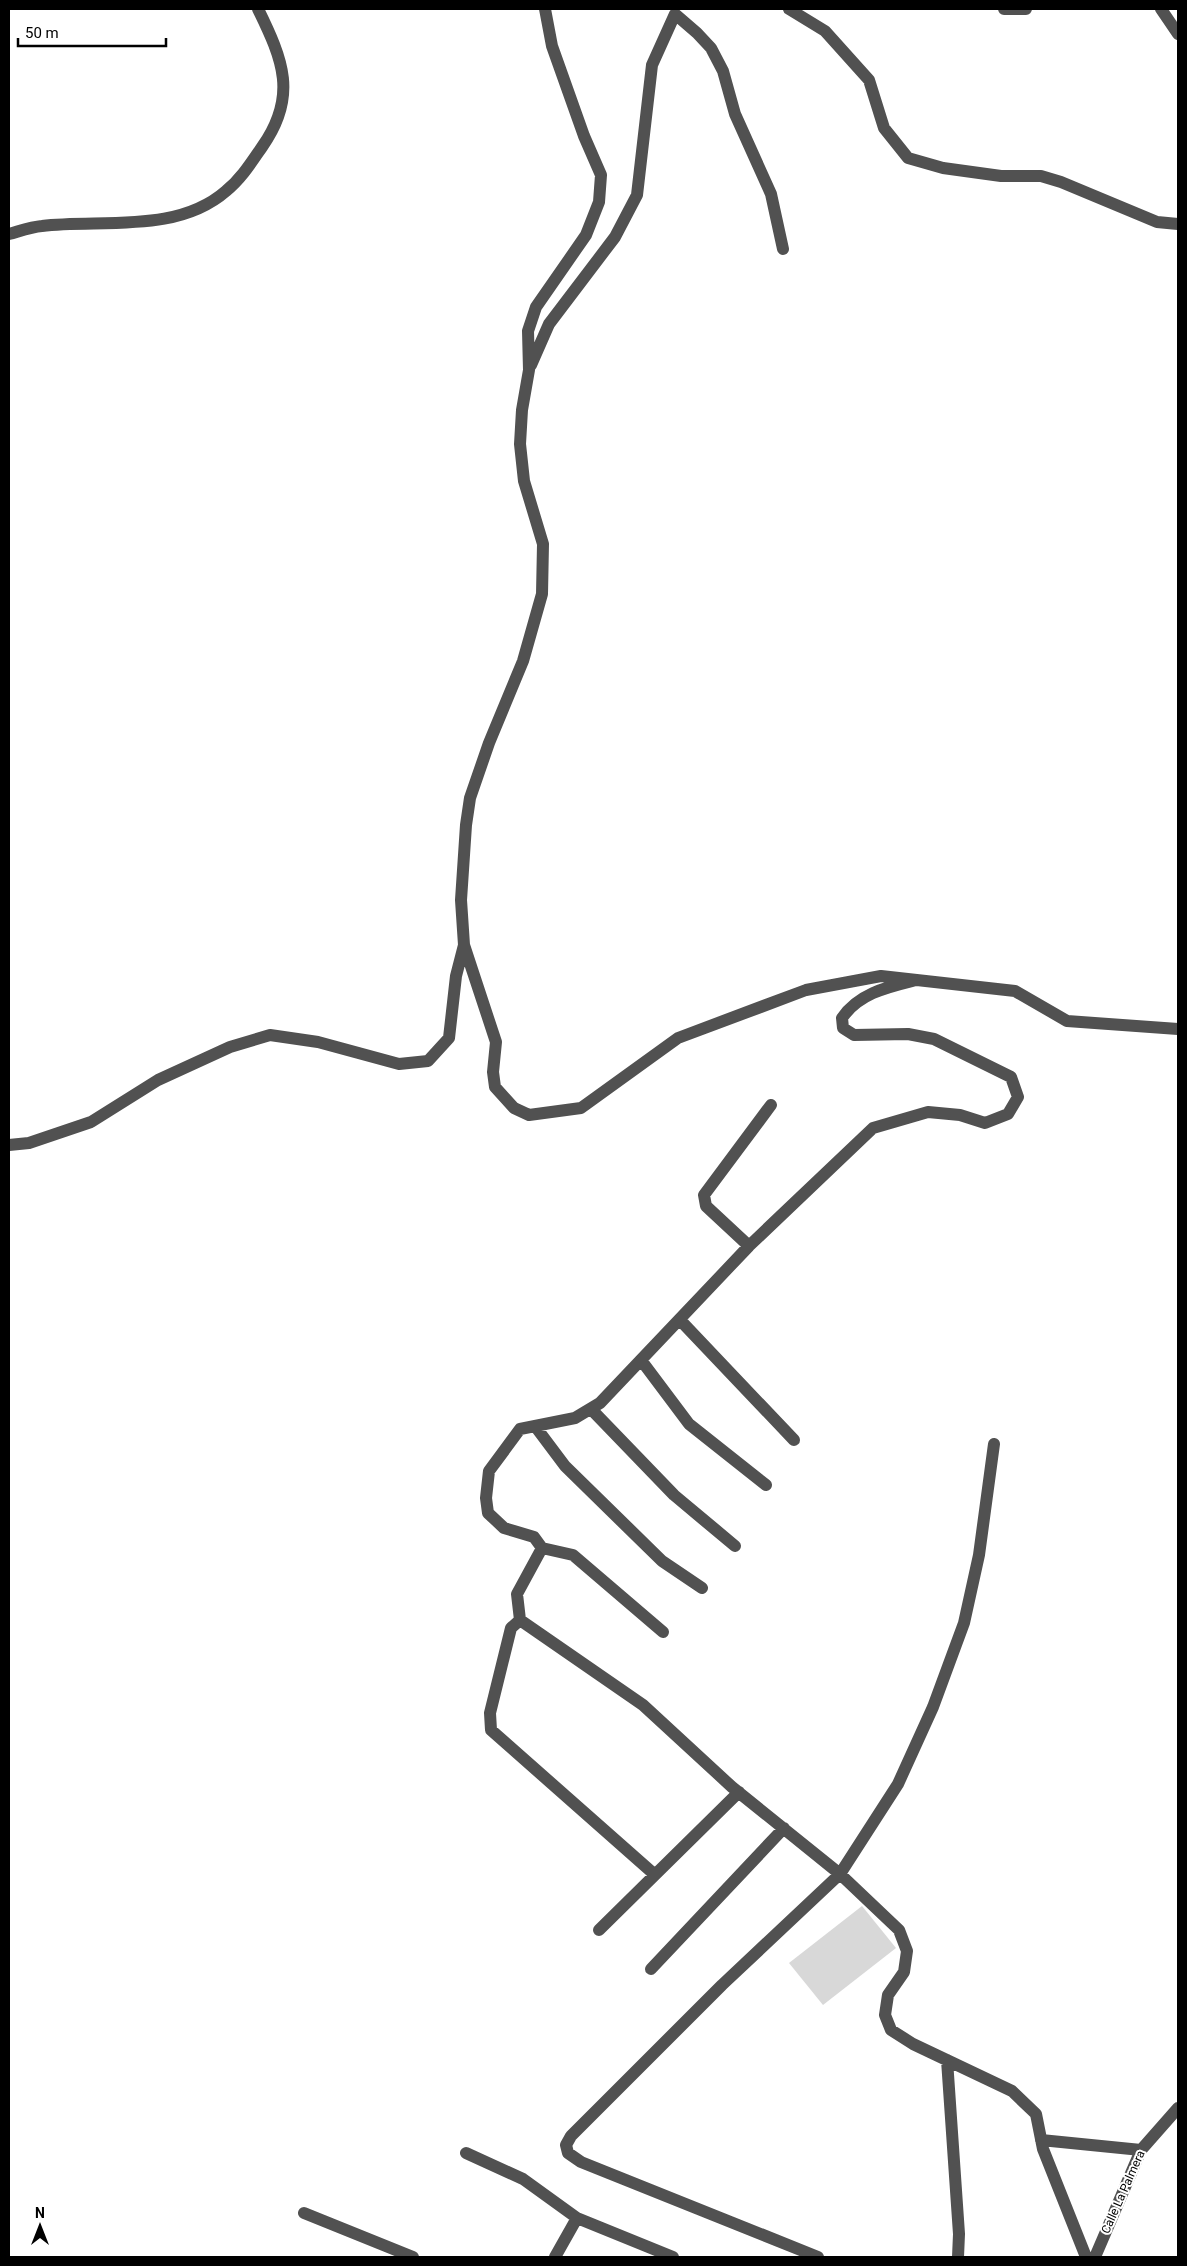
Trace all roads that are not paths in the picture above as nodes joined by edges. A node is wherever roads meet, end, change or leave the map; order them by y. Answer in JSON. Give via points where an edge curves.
{"nodes":[{"id":1,"x":258,"y":9,"type":"edge"},
{"id":2,"x":545,"y":9,"type":"edge"},
{"id":3,"x":789,"y":9,"type":"edge"},
{"id":4,"x":1004,"y":9,"type":"edge"},
{"id":5,"x":1026,"y":9,"type":"edge"},
{"id":6,"x":1161,"y":9,"type":"edge"},
{"id":7,"x":676,"y":11,"type":"edge"},
{"id":8,"x":1178,"y":34,"type":"edge"},
{"id":9,"x":1178,"y":224,"type":"edge"},
{"id":10,"x":9,"y":234,"type":"edge"},
{"id":11,"x":783,"y":249,"type":"dead end"},
{"id":12,"x":529,"y":370,"type":"junction"},
{"id":13,"x":464,"y":945,"type":"junction"},
{"id":14,"x":916,"y":980,"type":"junction"},
{"id":15,"x":1178,"y":1029,"type":"edge"},
{"id":16,"x":771,"y":1106,"type":"dead end"},
{"id":17,"x":9,"y":1145,"type":"edge"},
{"id":18,"x":749,"y":1246,"type":"junction"},
{"id":19,"x":680,"y":1320,"type":"junction"},
{"id":20,"x":641,"y":1360,"type":"junction"},
{"id":21,"x":591,"y":1408,"type":"junction"},
{"id":22,"x":534,"y":1426,"type":"junction"},
{"id":23,"x":794,"y":1440,"type":"dead end"},
{"id":24,"x":994,"y":1444,"type":"dead end"},
{"id":25,"x":766,"y":1485,"type":"dead end"},
{"id":26,"x":735,"y":1546,"type":"dead end"},
{"id":27,"x":542,"y":1548,"type":"junction"},
{"id":28,"x":702,"y":1588,"type":"dead end"},
{"id":29,"x":520,"y":1620,"type":"junction"},
{"id":30,"x":663,"y":1632,"type":"dead end"},
{"id":31,"x":739,"y":1792,"type":"junction"},
{"id":32,"x":784,"y":1828,"type":"junction"},
{"id":33,"x":654,"y":1874,"type":"junction"},
{"id":34,"x":840,"y":1874,"type":"junction"},
{"id":35,"x":599,"y":1930,"type":"dead end"},
{"id":36,"x":651,"y":1969,"type":"dead end"},
{"id":37,"x":947,"y":2060,"type":"junction"},
{"id":38,"x":1178,"y":2108,"type":"edge"},
{"id":39,"x":1041,"y":2140,"type":"junction"},
{"id":40,"x":1141,"y":2150,"type":"junction"},
{"id":41,"x":466,"y":2153,"type":"dead end"},
{"id":42,"x":304,"y":2213,"type":"dead end"},
{"id":43,"x":577,"y":2218,"type":"junction"},
{"id":44,"x":413,"y":2257,"type":"edge"},
{"id":45,"x":555,"y":2257,"type":"edge"},
{"id":46,"x":673,"y":2257,"type":"edge"},
{"id":47,"x":818,"y":2257,"type":"edge"},
{"id":48,"x":958,"y":2257,"type":"edge"},
{"id":49,"x":1086,"y":2257,"type":"edge"},
{"id":50,"x":1095,"y":2257,"type":"edge"}],
"edges":[{"from":1,"to":10,"type":"street","via":[[282,66],[284,100],[273,131],[242,176],[225,192],[202,208],[162,219],[42,226]]},
{"from":2,"to":12,"type":"street","via":[[552,46],[601,175],[599,202],[586,235],[536,307],[528,330]]},
{"from":3,"to":9,"type":"street","via":[[825,31],[869,80],[884,128],[908,158],[944,168],[1000,176],[1042,176],[1157,222]]},
{"from":4,"to":5,"type":"street"},
{"from":6,"to":8,"type":"street"},
{"from":7,"to":11,"type":"street","via":[[711,48],[723,71],[735,114],[771,194]]},
{"from":7,"to":12,"type":"street","via":[[652,64],[637,195],[616,237],[549,324]]},
{"from":12,"to":13,"type":"street","via":[[520,444],[524,481],[543,544],[542,594],[523,661],[470,798],[461,900]]},
{"from":13,"to":14,"type":"street","via":[[496,1042],[495,1087],[514,1108],[529,1115],[581,1108],[678,1038],[806,990],[881,976]]},
{"from":13,"to":17,"type":"street","via":[[456,976],[450,1038],[428,1061],[399,1064],[318,1042],[270,1036],[230,1047],[158,1080],[91,1122],[29,1143]]},
{"from":14,"to":15,"type":"street","via":[[1015,991],[1067,1021]]},
{"from":14,"to":18,"type":"street","via":[[879,990],[850,1006],[842,1018],[843,1028],[854,1036],[908,1034],[934,1039],[1010,1077],[1018,1097],[1008,1114],[985,1123],[960,1115],[928,1112],[873,1128]]},
{"from":16,"to":18,"type":"street","via":[[704,1196],[706,1206]]},
{"from":18,"to":19,"type":"street"},
{"from":19,"to":20,"type":"street"},
{"from":19,"to":23,"type":"street"},
{"from":20,"to":21,"type":"street","via":[[600,1403]]},
{"from":20,"to":25,"type":"street","via":[[689,1424]]},
{"from":21,"to":22,"type":"street","via":[[575,1418]]},
{"from":21,"to":26,"type":"street","via":[[674,1495]]},
{"from":22,"to":27,"type":"street","via":[[520,1430],[489,1471],[486,1498],[488,1513],[504,1528],[534,1537]]},
{"from":22,"to":28,"type":"street","via":[[564,1466],[662,1561]]},
{"from":24,"to":34,"type":"street","via":[[979,1556],[964,1623],[933,1707],[898,1784]]},
{"from":27,"to":29,"type":"street","via":[[518,1594]]},
{"from":27,"to":30,"type":"street","via":[[573,1556]]},
{"from":29,"to":31,"type":"street","via":[[643,1705]]},
{"from":29,"to":33,"type":"street","via":[[511,1628],[490,1712],[491,1730]]},
{"from":31,"to":32,"type":"street"},
{"from":31,"to":33,"type":"street"},
{"from":32,"to":34,"type":"street"},
{"from":32,"to":36,"type":"street"},
{"from":33,"to":35,"type":"street"},
{"from":34,"to":37,"type":"street","via":[[899,1930],[907,1951],[904,1972],[888,1995],[885,2015],[891,2030]]},
{"from":34,"to":47,"type":"street","via":[[571,2136],[566,2146],[568,2153],[581,2162]]},
{"from":37,"to":39,"type":"street","via":[[1012,2091],[1036,2114]]},
{"from":37,"to":48,"type":"street"},
{"from":38,"to":40,"type":"street","name":"Calle La Palmera"},
{"from":39,"to":40,"type":"street"},
{"from":39,"to":49,"type":"street"},
{"from":40,"to":50,"type":"street","name":"Calle La Palmera"},
{"from":41,"to":43,"type":"street","via":[[523,2179]]},
{"from":42,"to":44,"type":"street"},
{"from":43,"to":45,"type":"street"},
{"from":43,"to":46,"type":"street"}]}
